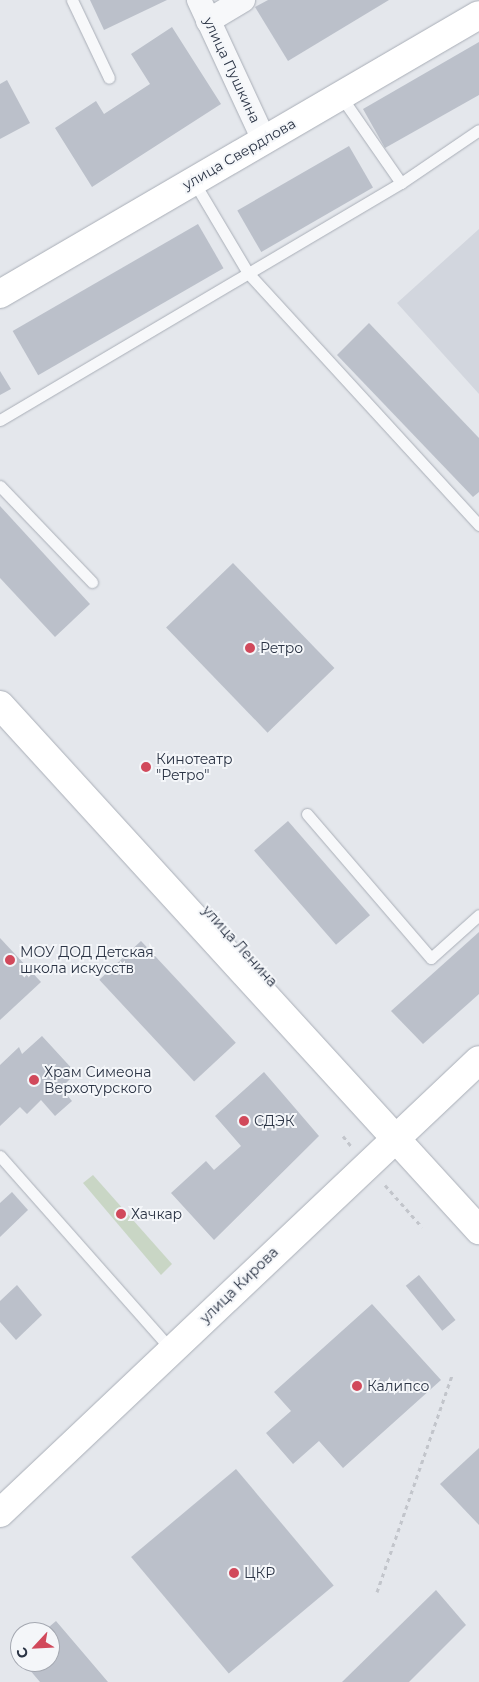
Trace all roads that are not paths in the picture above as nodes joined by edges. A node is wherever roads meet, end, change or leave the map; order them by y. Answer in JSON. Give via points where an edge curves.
{"nodes":[{"id":1,"x":72,"y":0,"type":"edge"},
{"id":2,"x":242,"y":0,"type":"edge"},
{"id":3,"x":204,"y":10,"type":"edge"},
{"id":4,"x":479,"y":15,"type":"edge"},
{"id":5,"x":109,"y":78,"type":"dead end"},
{"id":6,"x":340,"y":96,"type":"junction"},
{"id":7,"x":479,"y":130,"type":"edge"},
{"id":8,"x":264,"y":140,"type":"junction"},
{"id":9,"x":193,"y":181,"type":"junction"},
{"id":10,"x":401,"y":183,"type":"junction"},
{"id":11,"x":248,"y":273,"type":"junction"},
{"id":12,"x":0,"y":294,"type":"edge"},
{"id":13,"x":0,"y":420,"type":"edge"},
{"id":14,"x":0,"y":486,"type":"edge"},
{"id":15,"x":479,"y":525,"type":"edge"},
{"id":16,"x":92,"y":582,"type":"dead end"},
{"id":17,"x":0,"y":684,"type":"edge"},
{"id":18,"x":0,"y":705,"type":"edge"},
{"id":19,"x":307,"y":814,"type":"dead end"},
{"id":20,"x":479,"y":915,"type":"edge"},
{"id":21,"x":479,"y":1060,"type":"edge"},
{"id":22,"x":400,"y":1132,"type":"junction"},
{"id":23,"x":0,"y":1156,"type":"edge"},
{"id":24,"x":479,"y":1208,"type":"edge"},
{"id":25,"x":479,"y":1230,"type":"edge"},
{"id":26,"x":171,"y":1350,"type":"junction"},
{"id":27,"x":0,"y":1513,"type":"edge"}],
"edges":[{"from":1,"to":5,"type":"lane"},
{"from":2,"to":3,"type":"street"},
{"from":3,"to":8,"type":"street","name":"улица Пушкина"},
{"from":4,"to":6,"type":"main road","name":"улица Свердлова"},
{"from":6,"to":8,"type":"main road","name":"улица Свердлова"},
{"from":6,"to":10,"type":"lane"},
{"from":7,"to":10,"type":"lane"},
{"from":8,"to":9,"type":"main road","name":"улица Свердлова"},
{"from":9,"to":11,"type":"lane"},
{"from":9,"to":12,"type":"main road","name":"улица Свердлова"},
{"from":10,"to":11,"type":"lane"},
{"from":11,"to":13,"type":"lane"},
{"from":11,"to":15,"type":"lane"},
{"from":14,"to":16,"type":"lane"},
{"from":17,"to":22,"type":"main road","name":"улица Ленина"},
{"from":18,"to":22,"type":"main road"},
{"from":19,"to":20,"type":"lane","via":[[431,958]]},
{"from":21,"to":22,"type":"main road","name":"улица Кирова"},
{"from":22,"to":24,"type":"main road","name":"улица Ленина"},
{"from":22,"to":25,"type":"main road"},
{"from":22,"to":26,"type":"main road","name":"улица Кирова"},
{"from":23,"to":26,"type":"lane"},
{"from":26,"to":27,"type":"main road","name":"улица Кирова"}]}
